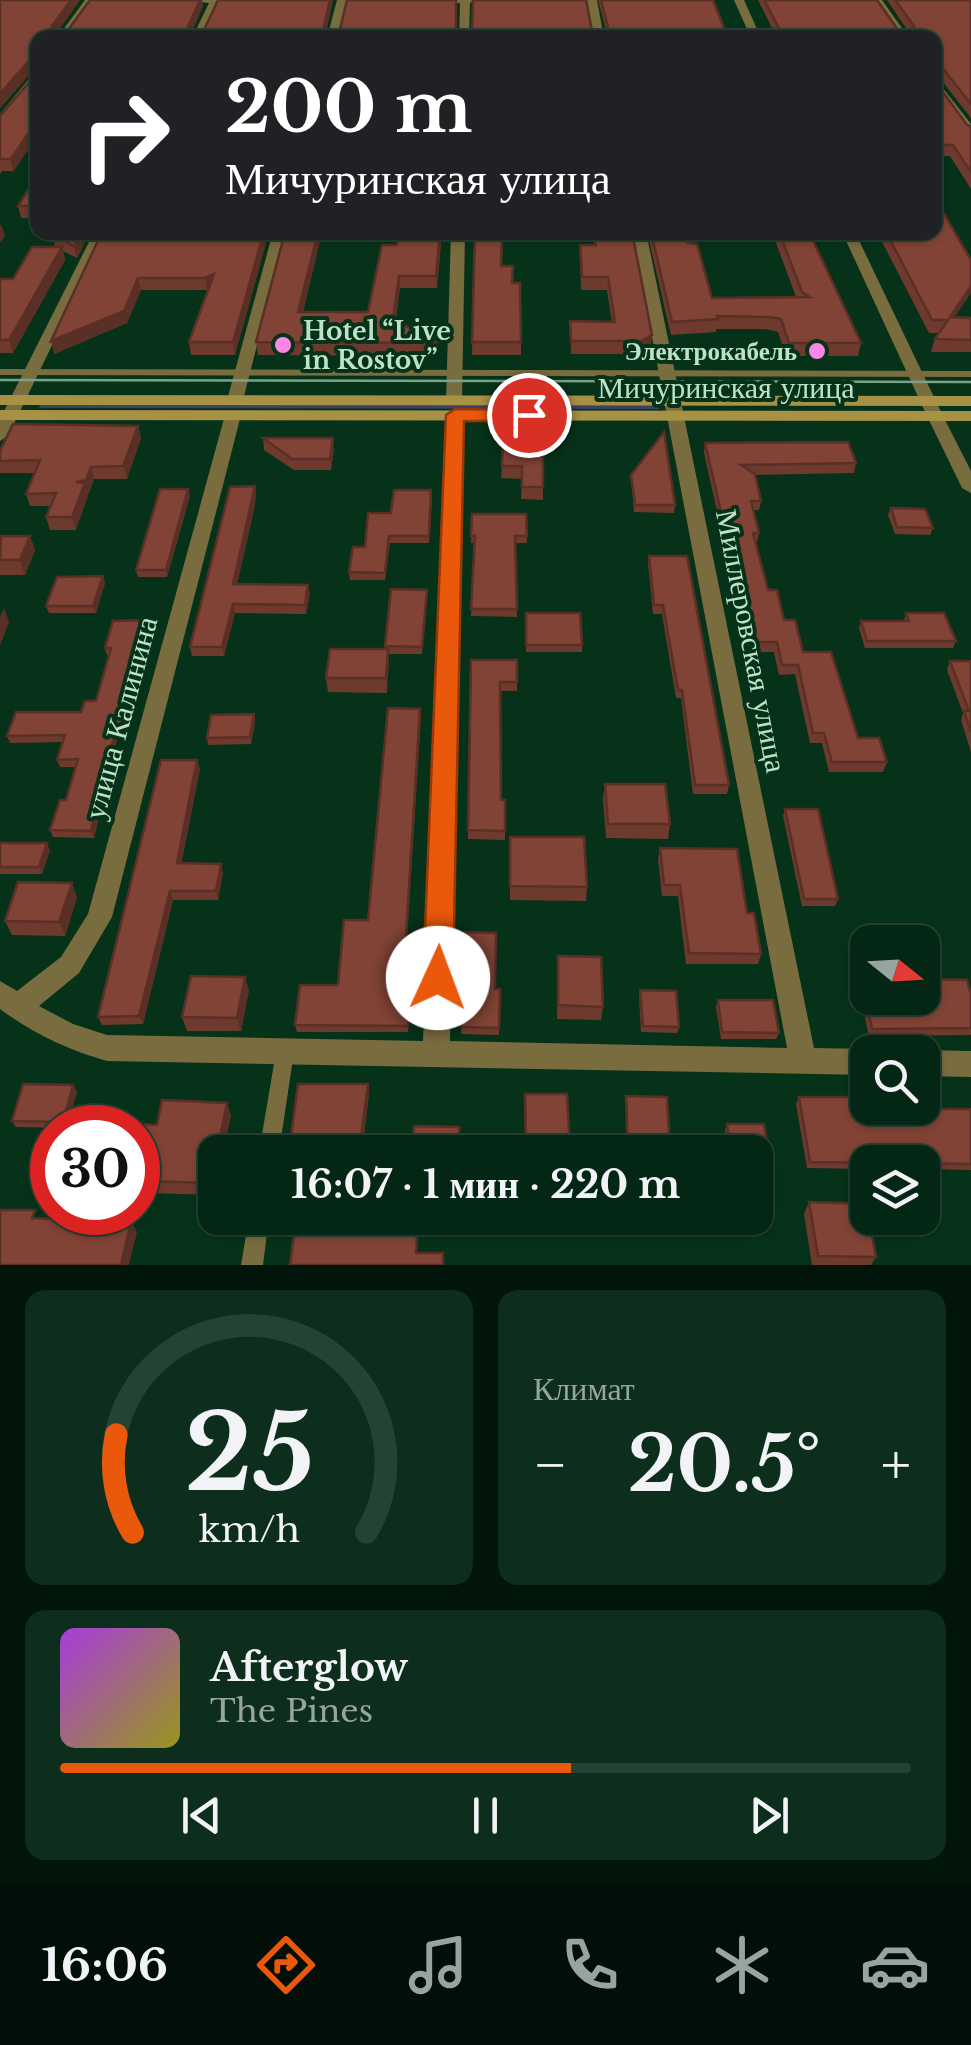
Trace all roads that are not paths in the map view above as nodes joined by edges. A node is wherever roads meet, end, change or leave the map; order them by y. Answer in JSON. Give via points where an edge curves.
{"nodes":[{"id":1,"x":90,"y":0,"type":"edge"},
{"id":2,"x":183,"y":0,"type":"edge"},
{"id":3,"x":215,"y":0,"type":"edge"},
{"id":4,"x":254,"y":0,"type":"edge"},
{"id":5,"x":342,"y":0,"type":"edge"},
{"id":6,"x":379,"y":0,"type":"edge"},
{"id":7,"x":468,"y":0,"type":"edge"},
{"id":8,"x":592,"y":0,"type":"edge"},
{"id":9,"x":739,"y":0,"type":"edge"},
{"id":10,"x":877,"y":0,"type":"edge"},
{"id":11,"x":68,"y":30,"type":"edge"},
{"id":12,"x":201,"y":30,"type":"edge"},
{"id":13,"x":334,"y":30,"type":"edge"},
{"id":14,"x":465,"y":30,"type":"edge"},
{"id":15,"x":598,"y":30,"type":"edge"},
{"id":16,"x":752,"y":30,"type":"edge"},
{"id":17,"x":898,"y":30,"type":"edge"},
{"id":18,"x":30,"y":82,"type":"edge"},
{"id":19,"x":942,"y":91,"type":"edge"},
{"id":20,"x":0,"y":122,"type":"edge"},
{"id":21,"x":971,"y":132,"type":"edge"},
{"id":22,"x":97,"y":240,"type":"edge"},
{"id":23,"x":278,"y":240,"type":"edge"},
{"id":24,"x":458,"y":240,"type":"edge"},
{"id":25,"x":641,"y":240,"type":"edge"},
{"id":26,"x":852,"y":240,"type":"edge"},
{"id":27,"x":0,"y":372,"type":"edge"},
{"id":28,"x":32,"y":372,"type":"junction"},
{"id":29,"x":243,"y":372,"type":"junction"},
{"id":30,"x":454,"y":373,"type":"junction"},
{"id":31,"x":667,"y":373,"type":"junction"},
{"id":32,"x":915,"y":374,"type":"junction"},
{"id":33,"x":971,"y":374,"type":"edge"},
{"id":34,"x":971,"y":400,"type":"edge"},
{"id":35,"x":7,"y":407,"type":"edge"},
{"id":36,"x":234,"y":407,"type":"junction"},
{"id":37,"x":454,"y":407,"type":"junction"},
{"id":38,"x":674,"y":408,"type":"junction"},
{"id":39,"x":931,"y":408,"type":"junction"},
{"id":40,"x":971,"y":416,"type":"edge"},
{"id":41,"x":0,"y":436,"type":"edge"},
{"id":42,"x":971,"y":488,"type":"edge"},
{"id":43,"x":8,"y":1000,"type":"edge"},
{"id":44,"x":285,"y":1052,"type":"junction"},
{"id":45,"x":436,"y":1055,"type":"junction"},
{"id":46,"x":803,"y":1060,"type":"junction"},
{"id":47,"x":850,"y":1061,"type":"edge"},
{"id":48,"x":940,"y":1063,"type":"edge"},
{"id":49,"x":971,"y":1064,"type":"edge"},
{"id":50,"x":272,"y":1135,"type":"edge"},
{"id":51,"x":256,"y":1235,"type":"edge"},
{"id":52,"x":252,"y":1265,"type":"edge"}],
"edges":[{"from":1,"to":11,"type":"street"},
{"from":2,"to":3,"type":"street"},
{"from":3,"to":4,"type":"street"},
{"from":3,"to":12,"type":"street"},
{"from":5,"to":13,"type":"street"},
{"from":6,"to":7,"type":"street"},
{"from":7,"to":14,"type":"street"},
{"from":8,"to":15,"type":"street"},
{"from":9,"to":16,"type":"street"},
{"from":10,"to":17,"type":"street"},
{"from":18,"to":20,"type":"street"},
{"from":19,"to":21,"type":"street"},
{"from":22,"to":28,"type":"street"},
{"from":23,"to":29,"type":"street","name":"улица Калинина"},
{"from":24,"to":30,"type":"street"},
{"from":25,"to":31,"type":"street","name":"Миллеровская улица"},
{"from":26,"to":32,"type":"street"},
{"from":27,"to":28,"type":"lane"},
{"from":28,"to":29,"type":"lane"},
{"from":28,"to":35,"type":"street"},
{"from":29,"to":30,"type":"lane"},
{"from":29,"to":36,"type":"street","name":"улица Калинина"},
{"from":30,"to":31,"type":"lane"},
{"from":30,"to":37,"type":"street"},
{"from":31,"to":32,"type":"lane"},
{"from":31,"to":38,"type":"street","name":"Миллеровская улица"},
{"from":32,"to":33,"type":"lane"},
{"from":32,"to":39,"type":"street"},
{"from":34,"to":39,"type":"main road","name":"Мичуринская улица"},
{"from":35,"to":36,"type":"main road","name":"Мичуринская улица"},
{"from":35,"to":41,"type":"street"},
{"from":36,"to":37,"type":"main road","name":"Мичуринская улица"},
{"from":36,"to":43,"type":"street","name":"улица Калинина","via":[[100,917],[70,965]]},
{"from":37,"to":38,"type":"main road","name":"Мичуринская улица"},
{"from":37,"to":45,"type":"street"},
{"from":38,"to":39,"type":"main road","name":"Мичуринская улица"},
{"from":38,"to":46,"type":"street","name":"Миллеровская улица"},
{"from":39,"to":40,"type":"main road","name":"Мичуринская улица"},
{"from":39,"to":42,"type":"street"},
{"from":43,"to":44,"type":"street","via":[[77,1041],[107,1048]]},
{"from":44,"to":45,"type":"street"},
{"from":44,"to":50,"type":"lane"},
{"from":45,"to":46,"type":"street"},
{"from":46,"to":47,"type":"street"},
{"from":48,"to":49,"type":"street"},
{"from":51,"to":52,"type":"lane"}]}
